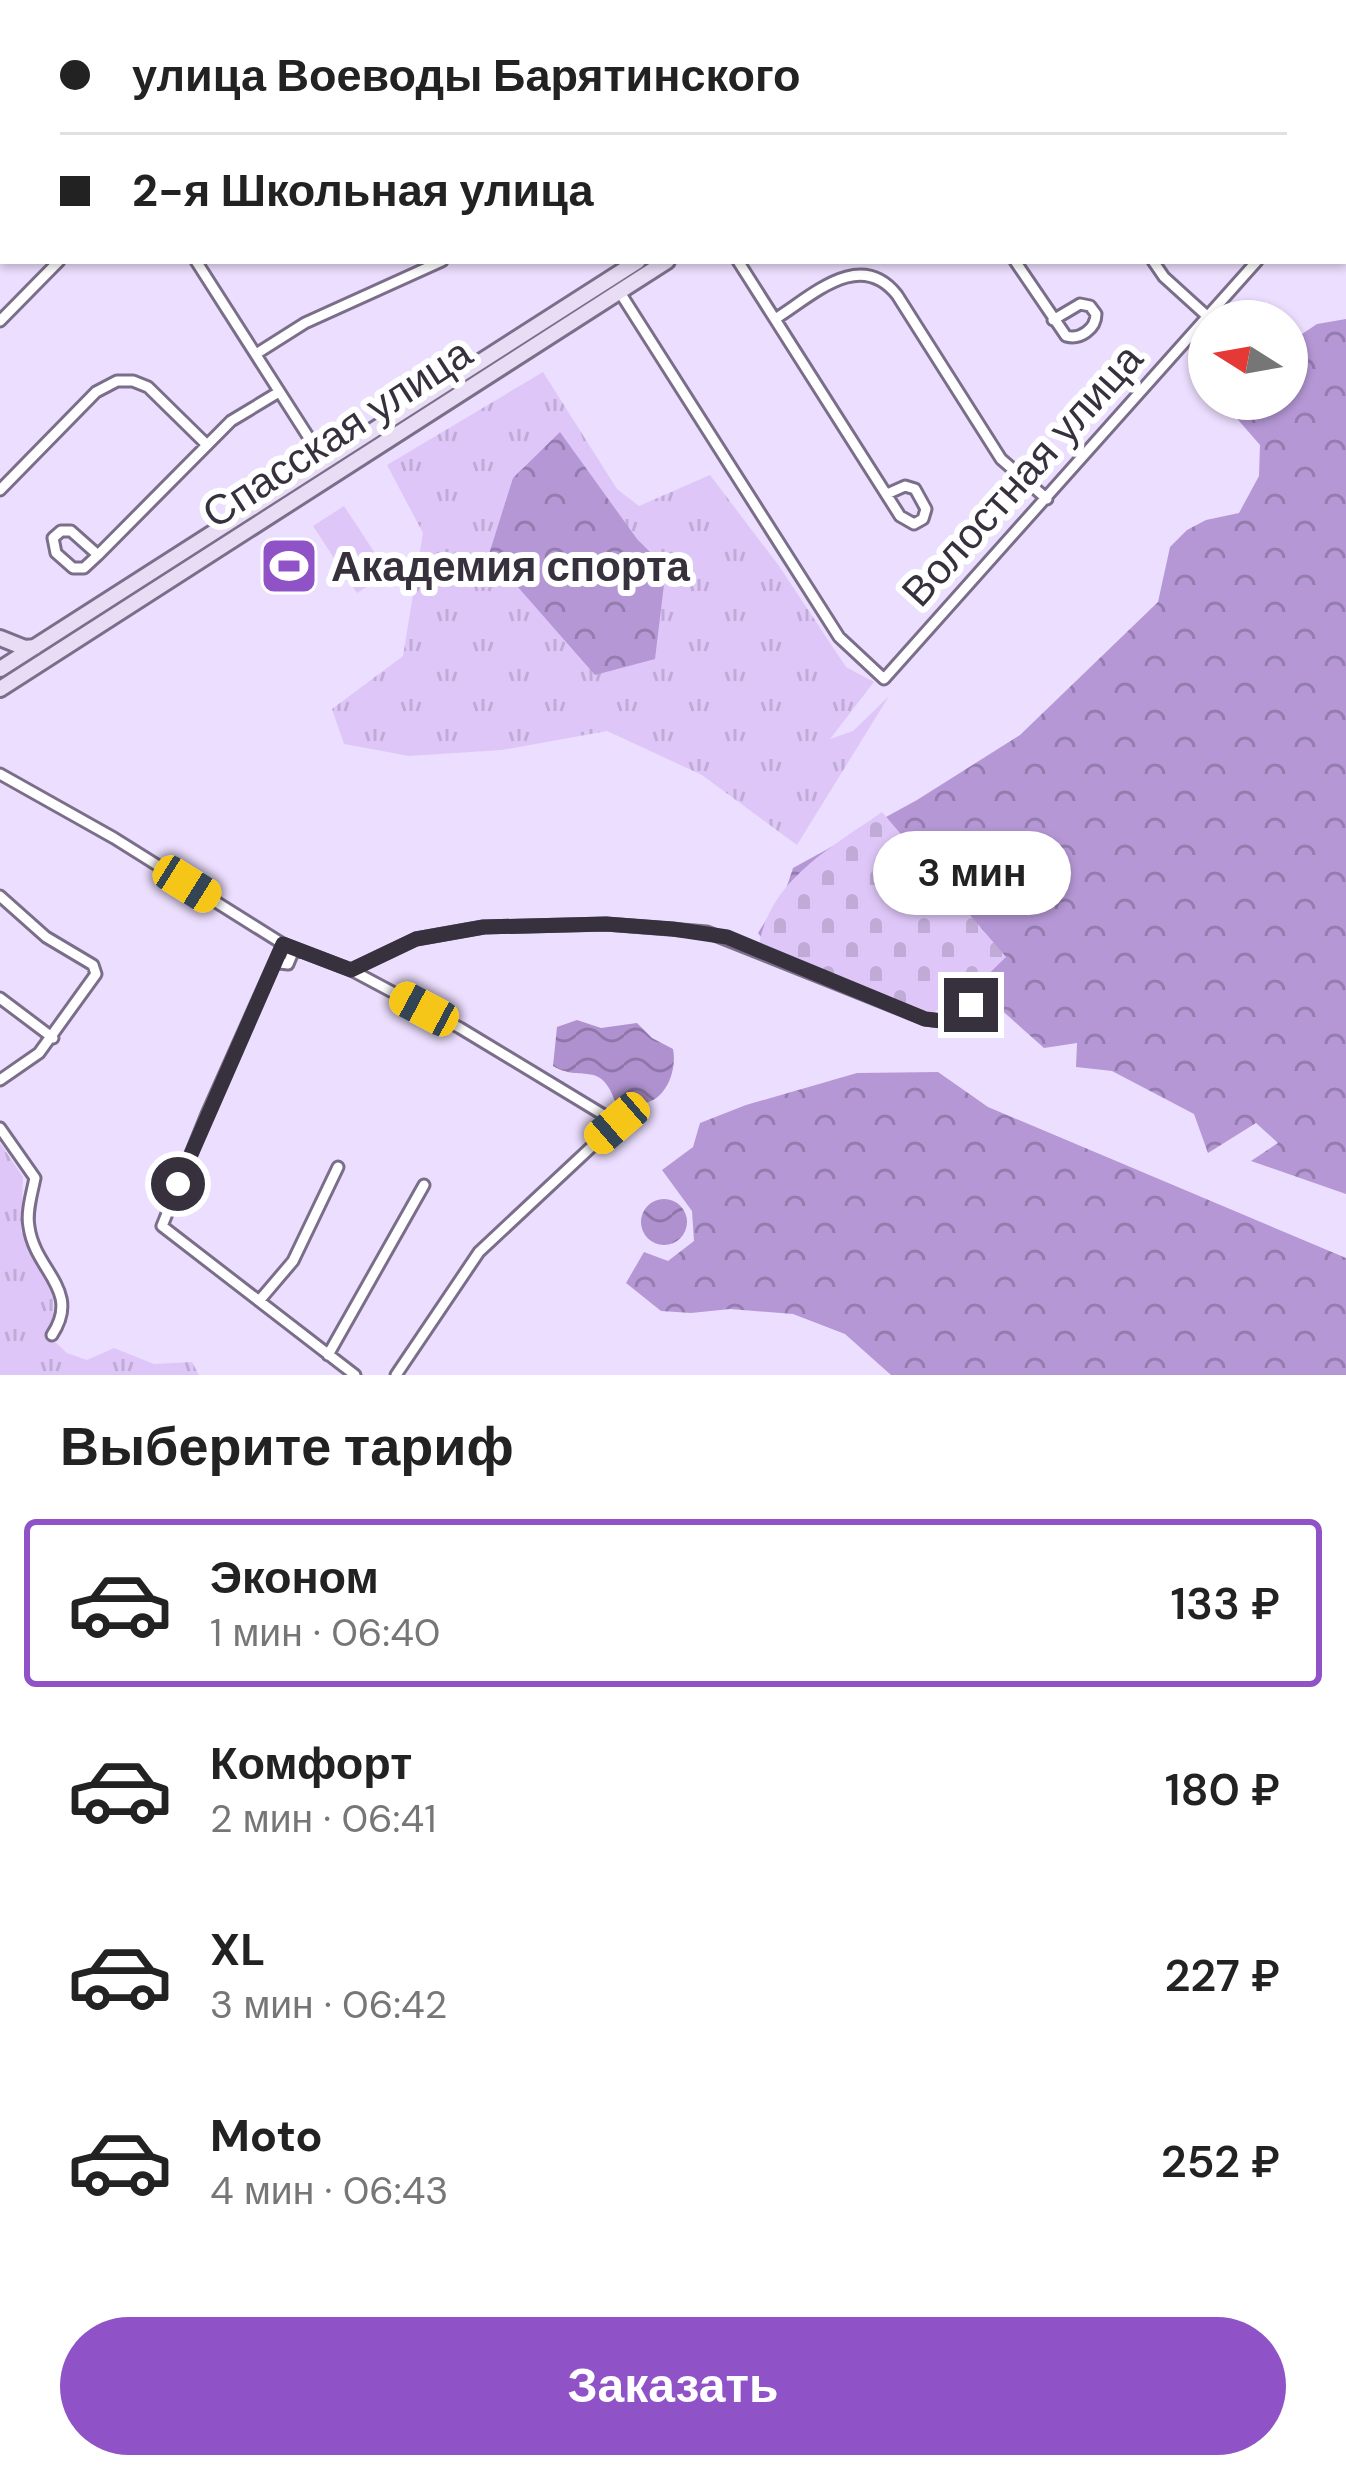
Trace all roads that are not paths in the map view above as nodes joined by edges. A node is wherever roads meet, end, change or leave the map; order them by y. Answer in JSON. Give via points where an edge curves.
{"nodes":[{"id":1,"x":56,"y":264,"type":"edge"},
{"id":2,"x":198,"y":264,"type":"edge"},
{"id":3,"x":435,"y":264,"type":"edge"},
{"id":4,"x":629,"y":264,"type":"edge"},
{"id":5,"x":662,"y":264,"type":"edge"},
{"id":6,"x":739,"y":264,"type":"edge"},
{"id":7,"x":1017,"y":264,"type":"edge"},
{"id":8,"x":1155,"y":264,"type":"edge"},
{"id":9,"x":1254,"y":264,"type":"edge"},
{"id":10,"x":619,"y":291,"type":"junction"},
{"id":11,"x":1189,"y":300,"type":"edge"},
{"id":12,"x":1222,"y":300,"type":"edge"},
{"id":13,"x":776,"y":320,"type":"junction"},
{"id":14,"x":1053,"y":320,"type":"junction"},
{"id":15,"x":0,"y":321,"type":"edge"},
{"id":16,"x":1188,"y":338,"type":"edge"},
{"id":17,"x":256,"y":355,"type":"junction"},
{"id":18,"x":279,"y":392,"type":"junction"},
{"id":19,"x":206,"y":444,"type":"junction"},
{"id":20,"x":325,"y":463,"type":"junction"},
{"id":21,"x":0,"y":490,"type":"edge"},
{"id":22,"x":887,"y":494,"type":"junction"},
{"id":23,"x":1047,"y":499,"type":"junction"},
{"id":24,"x":241,"y":525,"type":"junction"},
{"id":25,"x":98,"y":555,"type":"junction"},
{"id":26,"x":0,"y":638,"type":"edge"},
{"id":27,"x":35,"y":646,"type":"junction"},
{"id":28,"x":44,"y":661,"type":"junction"},
{"id":29,"x":0,"y":669,"type":"edge"},
{"id":30,"x":0,"y":689,"type":"edge"},
{"id":31,"x":0,"y":774,"type":"edge"},
{"id":32,"x":0,"y":896,"type":"edge"},
{"id":33,"x":282,"y":948,"type":"junction"},
{"id":34,"x":351,"y":970,"type":"junction"},
{"id":35,"x":0,"y":998,"type":"edge"},
{"id":36,"x":971,"y":1005,"type":"dead end"},
{"id":37,"x":52,"y":1038,"type":"junction"},
{"id":38,"x":0,"y":1080,"type":"edge"},
{"id":39,"x":0,"y":1127,"type":"edge"},
{"id":40,"x":338,"y":1167,"type":"dead end"},
{"id":41,"x":424,"y":1185,"type":"dead end"},
{"id":42,"x":260,"y":1300,"type":"junction"},
{"id":43,"x":52,"y":1335,"type":"dead end"},
{"id":44,"x":328,"y":1355,"type":"junction"},
{"id":45,"x":355,"y":1375,"type":"edge"},
{"id":46,"x":396,"y":1375,"type":"edge"}],
"edges":[{"from":1,"to":15,"type":"street"},
{"from":2,"to":17,"type":"street"},
{"from":3,"to":17,"type":"street","via":[[305,322]]},
{"from":4,"to":20,"type":"street","name":"Спасская улица"},
{"from":5,"to":10,"type":"street","name":"Спасская улица"},
{"from":6,"to":13,"type":"street"},
{"from":7,"to":14,"type":"street"},
{"from":8,"to":11,"type":"street"},
{"from":9,"to":12,"type":"street","name":"Волостная улица"},
{"from":10,"to":23,"type":"street","name":"Волостная улица","via":[[839,637],[884,679]]},
{"from":10,"to":24,"type":"street","name":"Спасская улица"},
{"from":13,"to":22,"type":"street"},
{"from":13,"to":23,"type":"street","via":[[840,277],[879,279],[1001,459]]},
{"from":14,"to":14,"type":"street","via":[[1076,338],[1096,314],[1080,304]]},
{"from":16,"to":23,"type":"street","name":"Волостная улица"},
{"from":17,"to":18,"type":"street"},
{"from":18,"to":19,"type":"street"},
{"from":18,"to":20,"type":"street"},
{"from":19,"to":21,"type":"street","via":[[148,387],[117,381],[96,392]]},
{"from":19,"to":25,"type":"street"},
{"from":20,"to":24,"type":"street","name":"Спасская улица"},
{"from":22,"to":22,"type":"street","via":[[915,489],[923,519],[904,520]]},
{"from":24,"to":27,"type":"street","name":"Спасская улица"},
{"from":24,"to":28,"type":"street","name":"Спасская улица"},
{"from":25,"to":25,"type":"street","via":[[71,531],[53,538],[56,553],[74,568]]},
{"from":26,"to":27,"type":"street"},
{"from":27,"to":28,"type":"street"},
{"from":27,"to":29,"type":"street","name":"Спасская улица"},
{"from":28,"to":30,"type":"street","name":"Спасская улица"},
{"from":31,"to":33,"type":"street"},
{"from":32,"to":37,"type":"street","via":[[46,938],[93,965],[96,974]]},
{"from":33,"to":34,"type":"street"},
{"from":33,"to":42,"type":"street","via":[[162,1226]]},
{"from":34,"to":36,"type":"street","via":[[438,935],[606,924],[727,937],[925,1019],[942,1021]]},
{"from":34,"to":46,"type":"street","via":[[617,1123],[479,1252]]},
{"from":35,"to":37,"type":"street"},
{"from":37,"to":38,"type":"street"},
{"from":39,"to":43,"type":"street","via":[[35,1178],[29,1228],[62,1297],[64,1316]]},
{"from":40,"to":42,"type":"street","via":[[292,1261]]},
{"from":41,"to":44,"type":"street"},
{"from":42,"to":44,"type":"street"},
{"from":44,"to":45,"type":"street"}]}
